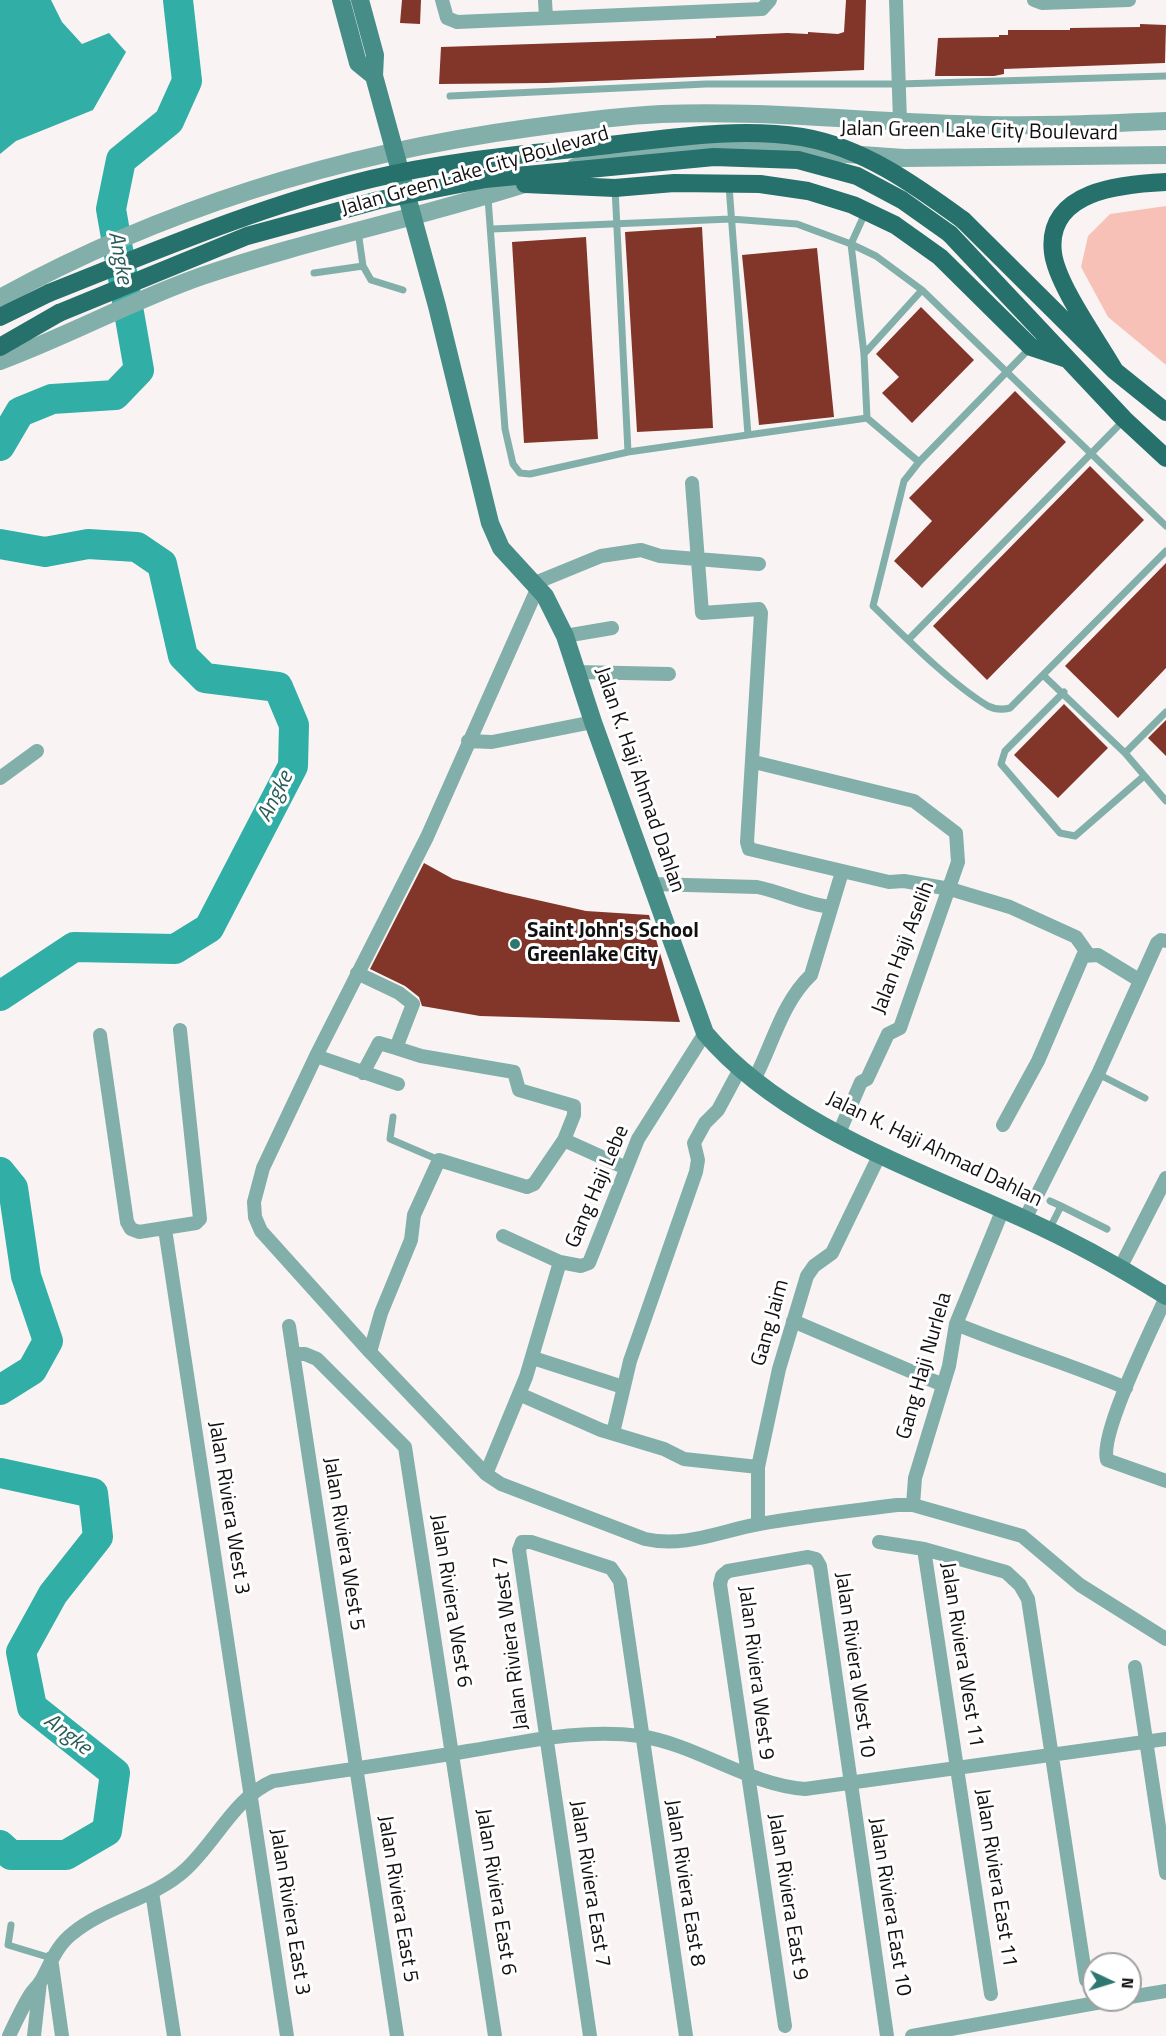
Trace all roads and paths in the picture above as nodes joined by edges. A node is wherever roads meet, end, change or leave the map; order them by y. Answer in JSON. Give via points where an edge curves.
{"nodes":[{"id":1,"x":341,"y":0,"type":"edge"},
{"id":2,"x":360,"y":0,"type":"edge"},
{"id":3,"x":442,"y":0,"type":"edge"},
{"id":4,"x":545,"y":0,"type":"edge"},
{"id":5,"x":896,"y":0,"type":"edge"},
{"id":6,"x":1034,"y":0,"type":"edge"},
{"id":7,"x":1129,"y":0,"type":"edge"},
{"id":8,"x":770,"y":2,"type":"edge"},
{"id":9,"x":654,"y":7,"type":"edge"},
{"id":10,"x":546,"y":18,"type":"junction"},
{"id":11,"x":374,"y":76,"type":"junction"},
{"id":12,"x":1166,"y":76,"type":"edge"},
{"id":13,"x":899,"y":84,"type":"junction"},
{"id":14,"x":450,"y":96,"type":"dead end"},
{"id":15,"x":900,"y":121,"type":"junction"},
{"id":16,"x":1166,"y":121,"type":"edge"},
{"id":17,"x":394,"y":150,"type":"junction"},
{"id":18,"x":1166,"y":155,"type":"edge"},
{"id":19,"x":357,"y":160,"type":"junction"},
{"id":20,"x":729,"y":182,"type":"junction"},
{"id":21,"x":1166,"y":182,"type":"edge"},
{"id":22,"x":525,"y":183,"type":"junction"},
{"id":23,"x":615,"y":188,"type":"junction"},
{"id":24,"x":488,"y":196,"type":"junction"},
{"id":25,"x":866,"y":210,"type":"junction"},
{"id":26,"x":412,"y":215,"type":"junction"},
{"id":27,"x":731,"y":219,"type":"junction"},
{"id":28,"x":617,"y":222,"type":"junction"},
{"id":29,"x":365,"y":227,"type":"junction"},
{"id":30,"x":492,"y":229,"type":"junction"},
{"id":31,"x":851,"y":244,"type":"junction"},
{"id":32,"x":363,"y":266,"type":"junction"},
{"id":33,"x":314,"y":273,"type":"dead end"},
{"id":34,"x":403,"y":290,"type":"dead end"},
{"id":35,"x":922,"y":290,"type":"junction"},
{"id":36,"x":0,"y":298,"type":"edge"},
{"id":37,"x":0,"y":317,"type":"edge"},
{"id":38,"x":0,"y":347,"type":"edge"},
{"id":39,"x":1031,"y":347,"type":"junction"},
{"id":40,"x":864,"y":354,"type":"junction"},
{"id":41,"x":1067,"y":359,"type":"junction"},
{"id":42,"x":0,"y":361,"type":"edge"},
{"id":43,"x":1115,"y":371,"type":"junction"},
{"id":44,"x":1009,"y":372,"type":"junction"},
{"id":45,"x":1166,"y":412,"type":"edge"},
{"id":46,"x":867,"y":418,"type":"junction"},
{"id":47,"x":1124,"y":419,"type":"junction"},
{"id":48,"x":748,"y":435,"type":"junction"},
{"id":49,"x":628,"y":452,"type":"junction"},
{"id":50,"x":1092,"y":453,"type":"junction"},
{"id":51,"x":1166,"y":458,"type":"edge"},
{"id":52,"x":919,"y":462,"type":"junction"},
{"id":53,"x":692,"y":483,"type":"dead end"},
{"id":54,"x":1166,"y":526,"type":"edge"},
{"id":55,"x":1166,"y":550,"type":"edge"},
{"id":56,"x":698,"y":559,"type":"junction"},
{"id":57,"x":759,"y":564,"type":"dead end"},
{"id":58,"x":532,"y":581,"type":"junction"},
{"id":59,"x":612,"y":628,"type":"dead end"},
{"id":60,"x":565,"y":636,"type":"junction"},
{"id":61,"x":908,"y":640,"type":"junction"},
{"id":62,"x":577,"y":672,"type":"junction"},
{"id":63,"x":669,"y":674,"type":"dead end"},
{"id":64,"x":1044,"y":675,"type":"junction"},
{"id":65,"x":1064,"y":692,"type":"junction"},
{"id":66,"x":1166,"y":712,"type":"edge"},
{"id":67,"x":593,"y":722,"type":"junction"},
{"id":68,"x":468,"y":741,"type":"junction"},
{"id":69,"x":37,"y":751,"type":"dead end"},
{"id":70,"x":1125,"y":753,"type":"junction"},
{"id":71,"x":754,"y":762,"type":"junction"},
{"id":72,"x":1144,"y":776,"type":"junction"},
{"id":73,"x":0,"y":778,"type":"edge"},
{"id":74,"x":1166,"y":801,"type":"edge"},
{"id":75,"x":842,"y":872,"type":"junction"},
{"id":76,"x":652,"y":884,"type":"junction"},
{"id":77,"x":950,"y":888,"type":"junction"},
{"id":78,"x":830,"y":907,"type":"junction"},
{"id":79,"x":1166,"y":941,"type":"edge"},
{"id":80,"x":1088,"y":954,"type":"junction"},
{"id":81,"x":357,"y":973,"type":"junction"},
{"id":82,"x":1139,"y":980,"type":"junction"},
{"id":83,"x":180,"y":1030,"type":"dead end"},
{"id":84,"x":705,"y":1033,"type":"junction"},
{"id":85,"x":100,"y":1035,"type":"dead end"},
{"id":86,"x":396,"y":1048,"type":"junction"},
{"id":87,"x":316,"y":1056,"type":"junction"},
{"id":88,"x":740,"y":1069,"type":"junction"},
{"id":89,"x":363,"y":1072,"type":"junction"},
{"id":90,"x":1098,"y":1074,"type":"junction"},
{"id":91,"x":754,"y":1080,"type":"junction"},
{"id":92,"x":398,"y":1084,"type":"dead end"},
{"id":93,"x":1145,"y":1098,"type":"dead end"},
{"id":94,"x":393,"y":1117,"type":"dead end"},
{"id":95,"x":1003,"y":1125,"type":"dead end"},
{"id":96,"x":839,"y":1133,"type":"junction"},
{"id":97,"x":564,"y":1140,"type":"junction"},
{"id":98,"x":880,"y":1154,"type":"junction"},
{"id":99,"x":439,"y":1160,"type":"junction"},
{"id":100,"x":626,"y":1168,"type":"junction"},
{"id":101,"x":1166,"y":1178,"type":"edge"},
{"id":102,"x":1050,"y":1201,"type":"dead end"},
{"id":103,"x":1060,"y":1206,"type":"junction"},
{"id":104,"x":1003,"y":1209,"type":"junction"},
{"id":105,"x":1025,"y":1219,"type":"junction"},
{"id":106,"x":165,"y":1229,"type":"junction"},
{"id":107,"x":1107,"y":1229,"type":"dead end"},
{"id":108,"x":1048,"y":1231,"type":"junction"},
{"id":109,"x":503,"y":1236,"type":"dead end"},
{"id":110,"x":560,"y":1262,"type":"junction"},
{"id":111,"x":1120,"y":1268,"type":"junction"},
{"id":112,"x":1166,"y":1297,"type":"edge"},
{"id":113,"x":793,"y":1321,"type":"junction"},
{"id":114,"x":956,"y":1324,"type":"junction"},
{"id":115,"x":289,"y":1326,"type":"dead end"},
{"id":116,"x":370,"y":1352,"type":"junction"},
{"id":117,"x":293,"y":1354,"type":"junction"},
{"id":118,"x":533,"y":1358,"type":"junction"},
{"id":119,"x":943,"y":1385,"type":"junction"},
{"id":120,"x":623,"y":1387,"type":"junction"},
{"id":121,"x":1126,"y":1388,"type":"junction"},
{"id":122,"x":519,"y":1394,"type":"junction"},
{"id":123,"x":613,"y":1433,"type":"junction"},
{"id":124,"x":758,"y":1467,"type":"junction"},
{"id":125,"x":486,"y":1474,"type":"junction"},
{"id":126,"x":1166,"y":1482,"type":"edge"},
{"id":127,"x":913,"y":1505,"type":"junction"},
{"id":128,"x":758,"y":1524,"type":"junction"},
{"id":129,"x":522,"y":1542,"type":"joint"},
{"id":130,"x":879,"y":1542,"type":"dead end"},
{"id":131,"x":924,"y":1549,"type":"junction"},
{"id":132,"x":722,"y":1576,"type":"joint"},
{"id":133,"x":1166,"y":1639,"type":"edge"},
{"id":134,"x":1135,"y":1667,"type":"dead end"},
{"id":135,"x":641,"y":1737,"type":"junction"},
{"id":136,"x":545,"y":1739,"type":"junction"},
{"id":137,"x":1166,"y":1739,"type":"edge"},
{"id":138,"x":1146,"y":1742,"type":"junction"},
{"id":139,"x":452,"y":1754,"type":"junction"},
{"id":140,"x":1052,"y":1755,"type":"junction"},
{"id":141,"x":957,"y":1767,"type":"junction"},
{"id":142,"x":356,"y":1768,"type":"junction"},
{"id":143,"x":747,"y":1775,"type":"junction"},
{"id":144,"x":849,"y":1784,"type":"junction"},
{"id":145,"x":250,"y":1794,"type":"junction"},
{"id":146,"x":1166,"y":1873,"type":"edge"},
{"id":147,"x":152,"y":1892,"type":"junction"},
{"id":148,"x":11,"y":1924,"type":"dead end"},
{"id":149,"x":1082,"y":1954,"type":"edge"},
{"id":150,"x":51,"y":1958,"type":"junction"},
{"id":151,"x":40,"y":1982,"type":"junction"},
{"id":152,"x":1166,"y":1990,"type":"edge"},
{"id":153,"x":991,"y":1994,"type":"dead end"},
{"id":154,"x":1142,"y":1995,"type":"edge"},
{"id":155,"x":1082,"y":2006,"type":"edge"},
{"id":156,"x":785,"y":2026,"type":"dead end"},
{"id":157,"x":9,"y":2036,"type":"edge"},
{"id":158,"x":34,"y":2036,"type":"edge"},
{"id":159,"x":62,"y":2036,"type":"edge"},
{"id":160,"x":174,"y":2036,"type":"edge"},
{"id":161,"x":287,"y":2036,"type":"edge"},
{"id":162,"x":397,"y":2036,"type":"edge"},
{"id":163,"x":495,"y":2036,"type":"edge"},
{"id":164,"x":590,"y":2036,"type":"edge"},
{"id":165,"x":686,"y":2036,"type":"edge"},
{"id":166,"x":887,"y":2036,"type":"edge"},
{"id":167,"x":912,"y":2036,"type":"edge"}],
"edges":[{"from":1,"to":11,"type":"main road","via":[[358,63]]},
{"from":2,"to":11,"type":"main road","via":[[375,56]]},
{"from":3,"to":10,"type":"street","via":[[447,18],[457,22]]},
{"from":4,"to":10,"type":"street"},
{"from":5,"to":13,"type":"street"},
{"from":6,"to":7,"type":"street"},
{"from":8,"to":9,"type":"street","via":[[762,9]]},
{"from":9,"to":10,"type":"street"},
{"from":11,"to":17,"type":"main road","name":"Jalan K. Haji Ahmad Dahlan"},
{"from":12,"to":13,"type":"lane"},
{"from":13,"to":14,"type":"lane","via":[[706,84]]},
{"from":13,"to":15,"type":"street"},
{"from":15,"to":16,"type":"street","name":"Jalan Green Lake City Boulevard"},
{"from":15,"to":17,"type":"street","name":"Jalan Green Lake City Boulevard","via":[[660,114],[599,119]]},
{"from":17,"to":19,"type":"street","name":"Jalan Green Lake City Boulevard"},
{"from":17,"to":26,"type":"main road","name":"Jalan K. Haji Ahmad Dahlan"},
{"from":18,"to":22,"type":"street","name":"Jalan Green Lake City Boulevard","via":[[904,158],[734,146],[613,154]]},
{"from":19,"to":29,"type":"street","via":[[377,168],[386,207]]},
{"from":19,"to":36,"type":"street","name":"Jalan Green Lake City Boulevard","via":[[224,198],[170,218],[45,273]]},
{"from":20,"to":23,"type":"main road"},
{"from":20,"to":25,"type":"main road","via":[[808,191]]},
{"from":20,"to":27,"type":"lane"},
{"from":21,"to":43,"type":"main road","via":[[1091,193],[1068,206],[1055,229],[1053,253],[1065,287]]},
{"from":22,"to":23,"type":"main road"},
{"from":22,"to":24,"type":"street","name":"Jalan Green Lake City Boulevard"},
{"from":23,"to":28,"type":"lane"},
{"from":24,"to":26,"type":"street","name":"Jalan Green Lake City Boulevard"},
{"from":24,"to":30,"type":"lane"},
{"from":25,"to":31,"type":"lane"},
{"from":25,"to":39,"type":"main road","via":[[940,257]]},
{"from":26,"to":29,"type":"street","name":"Jalan Green Lake City Boulevard"},
{"from":26,"to":58,"type":"main road","name":"Jalan K. Haji Ahmad Dahlan","via":[[490,522],[501,548]]},
{"from":27,"to":28,"type":"lane"},
{"from":27,"to":31,"type":"lane","via":[[797,224]]},
{"from":27,"to":48,"type":"lane"},
{"from":28,"to":30,"type":"lane"},
{"from":28,"to":49,"type":"lane"},
{"from":29,"to":32,"type":"lane"},
{"from":29,"to":42,"type":"street","name":"Jalan Green Lake City Boulevard","via":[[199,278]]},
{"from":30,"to":49,"type":"lane","via":[[505,429],[513,464],[520,473],[530,474]]},
{"from":31,"to":35,"type":"lane","via":[[876,256]]},
{"from":31,"to":40,"type":"lane"},
{"from":32,"to":33,"type":"lane"},
{"from":32,"to":34,"type":"lane","via":[[371,280]]},
{"from":35,"to":40,"type":"lane"},
{"from":35,"to":44,"type":"lane"},
{"from":37,"to":43,"type":"main road","bridge":true,"via":[[49,293],[241,217],[372,178],[485,158],[715,134],[802,137],[861,156],[912,183],[963,220]]},
{"from":38,"to":41,"type":"main road","bridge":true,"via":[[59,313],[247,236],[379,200],[484,179],[714,157],[798,160],[857,176],[902,200],[950,234]]},
{"from":39,"to":41,"type":"main road"},
{"from":39,"to":44,"type":"lane"},
{"from":40,"to":46,"type":"lane"},
{"from":41,"to":47,"type":"main road"},
{"from":43,"to":45,"type":"main road"},
{"from":44,"to":50,"type":"lane"},
{"from":44,"to":52,"type":"lane"},
{"from":46,"to":48,"type":"lane"},
{"from":46,"to":52,"type":"lane"},
{"from":47,"to":50,"type":"lane"},
{"from":47,"to":51,"type":"main road"},
{"from":48,"to":49,"type":"lane"},
{"from":50,"to":54,"type":"lane"},
{"from":50,"to":61,"type":"lane"},
{"from":52,"to":61,"type":"lane","via":[[904,481],[873,606]]},
{"from":53,"to":56,"type":"street"},
{"from":55,"to":64,"type":"lane"},
{"from":56,"to":57,"type":"street"},
{"from":56,"to":58,"type":"street","via":[[641,550],[601,556]]},
{"from":56,"to":71,"type":"street","via":[[702,614],[759,609],[761,613]]},
{"from":58,"to":60,"type":"main road","name":"Jalan K. Haji Ahmad Dahlan","via":[[553,609]]},
{"from":58,"to":68,"type":"street"},
{"from":59,"to":60,"type":"street"},
{"from":60,"to":62,"type":"main road","name":"Jalan K. Haji Ahmad Dahlan"},
{"from":61,"to":64,"type":"lane","via":[[989,706],[1001,710],[1010,708]]},
{"from":62,"to":63,"type":"street"},
{"from":62,"to":67,"type":"main road","name":"Jalan K. Haji Ahmad Dahlan"},
{"from":64,"to":65,"type":"lane"},
{"from":65,"to":70,"type":"lane"},
{"from":65,"to":72,"type":"lane","via":[[1001,758],[1005,770],[1060,833],[1075,836]]},
{"from":66,"to":70,"type":"lane"},
{"from":67,"to":68,"type":"street","via":[[492,742]]},
{"from":67,"to":76,"type":"main road","name":"Jalan K. Haji Ahmad Dahlan"},
{"from":68,"to":81,"type":"street","via":[[426,837]]},
{"from":69,"to":73,"type":"street"},
{"from":70,"to":72,"type":"lane"},
{"from":71,"to":75,"type":"street","via":[[749,849]]},
{"from":71,"to":77,"type":"street","name":"Jalan Haji Aselih","via":[[914,801],[956,833],[958,862]]},
{"from":72,"to":74,"type":"lane"},
{"from":75,"to":77,"type":"street","via":[[889,882]]},
{"from":75,"to":78,"type":"street"},
{"from":76,"to":78,"type":"street","via":[[757,887]]},
{"from":76,"to":84,"type":"main road","name":"Jalan K. Haji Ahmad Dahlan"},
{"from":77,"to":80,"type":"street","via":[[1010,907],[1076,937]]},
{"from":77,"to":96,"type":"street","name":"Jalan Haji Aselih","via":[[900,1028],[888,1034]]},
{"from":78,"to":91,"type":"street","via":[[811,975],[790,1002]]},
{"from":79,"to":82,"type":"street","via":[[1157,943]]},
{"from":80,"to":82,"type":"street","via":[[1098,955]]},
{"from":80,"to":95,"type":"street","via":[[1078,963],[1038,1061]]},
{"from":81,"to":86,"type":"street","via":[[413,1004]]},
{"from":81,"to":87,"type":"street"},
{"from":82,"to":90,"type":"street"},
{"from":83,"to":106,"type":"street","via":[[201,1212],[196,1223]]},
{"from":84,"to":88,"type":"main road","name":"Jalan K. Haji Ahmad Dahlan"},
{"from":84,"to":100,"type":"street","name":"Gang Haji Lebe","via":[[638,1139]]},
{"from":85,"to":106,"type":"street","via":[[127,1222],[131,1229],[140,1232]]},
{"from":86,"to":89,"type":"street","via":[[379,1042]]},
{"from":86,"to":97,"type":"street","via":[[514,1072],[519,1090],[574,1106]]},
{"from":87,"to":89,"type":"street"},
{"from":87,"to":116,"type":"street","via":[[262,1167],[255,1193],[255,1217],[261,1231]]},
{"from":88,"to":91,"type":"main road","name":"Jalan K. Haji Ahmad Dahlan"},
{"from":88,"to":120,"type":"street","via":[[694,1143],[698,1160],[693,1180]]},
{"from":89,"to":92,"type":"street"},
{"from":90,"to":93,"type":"lane"},
{"from":90,"to":105,"type":"street"},
{"from":91,"to":96,"type":"main road","name":"Jalan K. Haji Ahmad Dahlan"},
{"from":94,"to":99,"type":"lane","via":[[390,1139]]},
{"from":96,"to":98,"type":"main road","name":"Jalan K. Haji Ahmad Dahlan"},
{"from":97,"to":99,"type":"street","via":[[534,1184],[527,1187]]},
{"from":97,"to":100,"type":"street"},
{"from":98,"to":104,"type":"main road","name":"Jalan K. Haji Ahmad Dahlan"},
{"from":98,"to":113,"type":"street","name":"Gang Jaim","via":[[832,1253],[807,1276]]},
{"from":99,"to":116,"type":"street","via":[[414,1215],[411,1240],[381,1313]]},
{"from":100,"to":110,"type":"street","name":"Gang Haji Lebe","via":[[589,1263],[581,1266]]},
{"from":101,"to":111,"type":"street"},
{"from":102,"to":103,"type":"lane"},
{"from":103,"to":107,"type":"lane"},
{"from":103,"to":108,"type":"lane"},
{"from":104,"to":105,"type":"main road","name":"Jalan K. Haji Ahmad Dahlan"},
{"from":104,"to":114,"type":"street","name":"Gang Haji Nurlela"},
{"from":105,"to":108,"type":"main road","name":"Jalan K. Haji Ahmad Dahlan"},
{"from":106,"to":145,"type":"street","name":"Jalan Riviera West 3"},
{"from":108,"to":111,"type":"main road","name":"Jalan K. Haji Ahmad Dahlan"},
{"from":109,"to":110,"type":"street"},
{"from":110,"to":118,"type":"street","name":"Gang Haji Lebe"},
{"from":111,"to":112,"type":"main road","name":"Jalan K. Haji Ahmad Dahlan"},
{"from":112,"to":121,"type":"street"},
{"from":113,"to":119,"type":"street"},
{"from":113,"to":124,"type":"street","name":"Gang Jaim"},
{"from":114,"to":119,"type":"street","name":"Gang Haji Nurlela"},
{"from":114,"to":121,"type":"street"},
{"from":115,"to":117,"type":"street","name":"Jalan Riviera West 5"},
{"from":116,"to":125,"type":"street"},
{"from":117,"to":139,"type":"street","name":"Jalan Riviera West 6","via":[[317,1359],[400,1440],[407,1454]]},
{"from":117,"to":142,"type":"street","name":"Jalan Riviera West 5"},
{"from":118,"to":120,"type":"street"},
{"from":118,"to":122,"type":"street","name":"Gang Haji Lebe"},
{"from":119,"to":127,"type":"street","name":"Gang Haji Nurlela","via":[[915,1478]]},
{"from":120,"to":123,"type":"street"},
{"from":121,"to":126,"type":"street","via":[[1106,1449],[1107,1460]]},
{"from":122,"to":123,"type":"street"},
{"from":122,"to":125,"type":"street","name":"Gang Haji Lebe"},
{"from":123,"to":124,"type":"street","via":[[684,1459]]},
{"from":124,"to":128,"type":"street","name":"Gang Jaim"},
{"from":125,"to":128,"type":"street","via":[[501,1484],[658,1542],[684,1542]]},
{"from":127,"to":128,"type":"street"},
{"from":127,"to":133,"type":"street","via":[[1022,1536],[1080,1585]]},
{"from":129,"to":135,"type":"street","name":"Jalan Riviera East 8","via":[[611,1568],[616,1573]]},
{"from":129,"to":136,"type":"street","name":"Jalan Riviera West 7","via":[[519,1550]]},
{"from":130,"to":131,"type":"street"},
{"from":131,"to":140,"type":"street","via":[[1005,1572],[1020,1585],[1028,1599]]},
{"from":131,"to":141,"type":"street","name":"Jalan Riviera West 11"},
{"from":132,"to":143,"type":"street","name":"Jalan Riviera West 9"},
{"from":132,"to":144,"type":"street","name":"Jalan Riviera West 10","via":[[728,1571],[808,1557],[816,1559]]},
{"from":134,"to":138,"type":"street"},
{"from":135,"to":136,"type":"street","via":[[598,1734]]},
{"from":135,"to":143,"type":"street"},
{"from":135,"to":165,"type":"street","name":"Jalan Riviera East 8"},
{"from":136,"to":139,"type":"street"},
{"from":136,"to":164,"type":"street","name":"Jalan Riviera East 7"},
{"from":137,"to":138,"type":"street"},
{"from":138,"to":140,"type":"street"},
{"from":138,"to":146,"type":"street"},
{"from":139,"to":142,"type":"street"},
{"from":139,"to":163,"type":"street","name":"Jalan Riviera East 6"},
{"from":140,"to":141,"type":"street"},
{"from":140,"to":149,"type":"street"},
{"from":141,"to":144,"type":"street"},
{"from":141,"to":153,"type":"street","name":"Jalan Riviera East 11"},
{"from":142,"to":145,"type":"street","via":[[273,1781]]},
{"from":142,"to":162,"type":"street","name":"Jalan Riviera East 5"},
{"from":143,"to":144,"type":"street","via":[[805,1789]]},
{"from":143,"to":156,"type":"street","name":"Jalan Riviera East 9"},
{"from":144,"to":166,"type":"street","name":"Jalan Riviera East 10"},
{"from":145,"to":147,"type":"street","via":[[198,1858]]},
{"from":145,"to":161,"type":"street","name":"Jalan Riviera East 3"},
{"from":147,"to":150,"type":"street","via":[[75,1932]]},
{"from":147,"to":160,"type":"street"},
{"from":148,"to":150,"type":"lane","via":[[8,1945]]},
{"from":150,"to":151,"type":"street"},
{"from":150,"to":159,"type":"street"},
{"from":151,"to":157,"type":"street"},
{"from":151,"to":158,"type":"street"},
{"from":152,"to":154,"type":"street"},
{"from":155,"to":167,"type":"street"}]}
